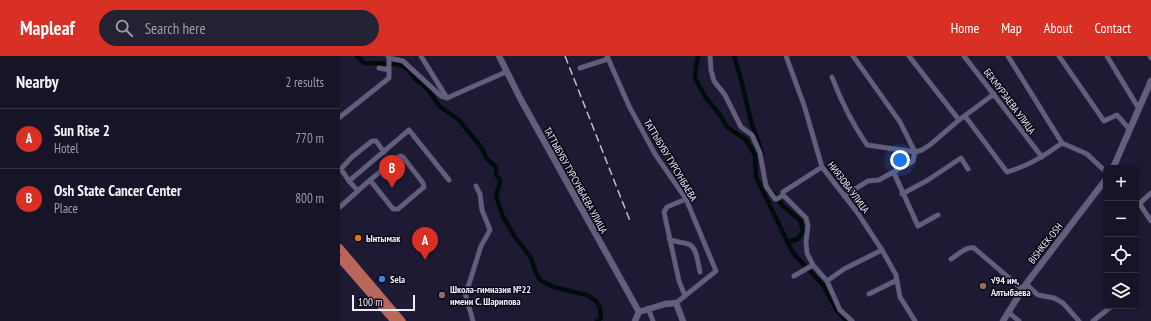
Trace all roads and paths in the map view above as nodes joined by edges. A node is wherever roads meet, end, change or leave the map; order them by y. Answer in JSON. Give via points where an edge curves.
{"nodes":[{"id":1,"x":421,"y":56,"type":"edge"},
{"id":2,"x":499,"y":56,"type":"edge"},
{"id":3,"x":710,"y":56,"type":"edge"},
{"id":4,"x":786,"y":56,"type":"edge"},
{"id":5,"x":853,"y":56,"type":"edge"},
{"id":6,"x":909,"y":56,"type":"edge"},
{"id":7,"x":964,"y":56,"type":"edge"},
{"id":8,"x":1008,"y":56,"type":"edge"},
{"id":9,"x":1059,"y":56,"type":"edge"},
{"id":10,"x":1107,"y":56,"type":"edge"},
{"id":11,"x":607,"y":57,"type":"edge"},
{"id":12,"x":389,"y":62,"type":"edge"},
{"id":13,"x":379,"y":68,"type":"dead end"},
{"id":14,"x":580,"y":68,"type":"dead end"},
{"id":15,"x":506,"y":72,"type":"junction"},
{"id":16,"x":832,"y":77,"type":"dead end"},
{"id":17,"x":1151,"y":81,"type":"edge"},
{"id":18,"x":994,"y":94,"type":"junction"},
{"id":19,"x":447,"y":98,"type":"junction"},
{"id":20,"x":1139,"y":109,"type":"junction"},
{"id":21,"x":965,"y":116,"type":"junction"},
{"id":22,"x":340,"y":117,"type":"edge"},
{"id":23,"x":959,"y":120,"type":"junction"},
{"id":24,"x":1130,"y":130,"type":"junction"},
{"id":25,"x":1062,"y":144,"type":"junction"},
{"id":26,"x":384,"y":152,"type":"junction"},
{"id":27,"x":915,"y":152,"type":"junction"},
{"id":28,"x":1042,"y":158,"type":"junction"},
{"id":29,"x":1114,"y":165,"type":"edge"},
{"id":30,"x":822,"y":167,"type":"junction"},
{"id":31,"x":968,"y":169,"type":"dead end"},
{"id":32,"x":1103,"y":169,"type":"edge"},
{"id":33,"x":894,"y":173,"type":"junction"},
{"id":34,"x":370,"y":180,"type":"junction"},
{"id":35,"x":449,"y":180,"type":"dead end"},
{"id":36,"x":349,"y":181,"type":"junction"},
{"id":37,"x":1103,"y":183,"type":"edge"},
{"id":38,"x":476,"y":186,"type":"dead end"},
{"id":39,"x":358,"y":191,"type":"junction"},
{"id":40,"x":1151,"y":193,"type":"edge"},
{"id":41,"x":902,"y":194,"type":"junction"},
{"id":42,"x":844,"y":196,"type":"junction"},
{"id":43,"x":780,"y":198,"type":"junction"},
{"id":44,"x":686,"y":199,"type":"junction"},
{"id":45,"x":340,"y":207,"type":"edge"},
{"id":46,"x":938,"y":215,"type":"dead end"},
{"id":47,"x":1151,"y":221,"type":"edge"},
{"id":48,"x":669,"y":239,"type":"junction"},
{"id":49,"x":340,"y":248,"type":"edge"},
{"id":50,"x":882,"y":250,"type":"junction"},
{"id":51,"x":340,"y":259,"type":"edge"},
{"id":52,"x":951,"y":259,"type":"dead end"},
{"id":53,"x":812,"y":266,"type":"junction"},
{"id":54,"x":700,"y":272,"type":"dead end"},
{"id":55,"x":794,"y":276,"type":"dead end"},
{"id":56,"x":898,"y":280,"type":"junction"},
{"id":57,"x":827,"y":281,"type":"junction"},
{"id":58,"x":1024,"y":286,"type":"junction"},
{"id":59,"x":869,"y":294,"type":"dead end"},
{"id":60,"x":685,"y":296,"type":"junction"},
{"id":61,"x":676,"y":303,"type":"junction"},
{"id":62,"x":648,"y":308,"type":"junction"},
{"id":63,"x":1108,"y":309,"type":"edge"},
{"id":64,"x":639,"y":312,"type":"junction"},
{"id":65,"x":1008,"y":312,"type":"junction"},
{"id":66,"x":392,"y":320,"type":"edge"},
{"id":67,"x":402,"y":321,"type":"edge"},
{"id":68,"x":473,"y":321,"type":"edge"},
{"id":69,"x":635,"y":321,"type":"edge"},
{"id":70,"x":653,"y":321,"type":"edge"},
{"id":71,"x":683,"y":321,"type":"edge"},
{"id":72,"x":852,"y":321,"type":"edge"},
{"id":73,"x":915,"y":321,"type":"edge"},
{"id":74,"x":1003,"y":321,"type":"edge"},
{"id":75,"x":1019,"y":321,"type":"edge"},
{"id":76,"x":1079,"y":321,"type":"edge"},
{"id":77,"x":1093,"y":321,"type":"edge"}],
"edges":[{"from":1,"to":19,"type":"street"},
{"from":2,"to":15,"type":"street","name":"ТАТТЫБУБУ ТУРСУНБАЕВА УЛИЦА"},
{"from":3,"to":43,"type":"street","via":[[714,82],[725,95],[741,127],[752,135],[760,153],[766,186],[774,200]]},
{"from":4,"to":30,"type":"street","name":"НИЯЗОВА УЛИЦА","via":[[804,105]]},
{"from":5,"to":27,"type":"street","via":[[900,122]]},
{"from":6,"to":23,"type":"street"},
{"from":7,"to":18,"type":"street","name":"БЕКМУРЗАЕВА УЛИЦА"},
{"from":8,"to":25,"type":"street"},
{"from":9,"to":24,"type":"street","via":[[1104,121],[1117,115]]},
{"from":10,"to":20,"type":"street"},
{"from":11,"to":14,"type":"street"},
{"from":11,"to":44,"type":"street","name":"ТАТТЫБУБУ ТУРСУНБАЕВА","via":[[629,106],[655,154]]},
{"from":12,"to":13,"type":"street"},
{"from":12,"to":19,"type":"street","via":[[403,61],[441,96]]},
{"from":12,"to":22,"type":"street","via":[[389,78],[386,82]]},
{"from":15,"to":19,"type":"street"},
{"from":15,"to":64,"type":"street","name":"ТАТТЫБУБУ ТУРСУНБАЕВА УЛИЦА"},
{"from":16,"to":27,"type":"street","via":[[841,100],[867,145]]},
{"from":17,"to":20,"type":"street"},
{"from":18,"to":21,"type":"street"},
{"from":18,"to":28,"type":"street","name":"БЕКМУРЗАЕВА УЛИЦА"},
{"from":20,"to":24,"type":"street"},
{"from":21,"to":23,"type":"street"},
{"from":21,"to":28,"type":"street","via":[[1007,172]]},
{"from":23,"to":27,"type":"street","via":[[931,144]]},
{"from":24,"to":29,"type":"street"},
{"from":25,"to":28,"type":"street"},
{"from":25,"to":32,"type":"street","via":[[1087,154]]},
{"from":26,"to":35,"type":"street","via":[[409,130]]},
{"from":26,"to":36,"type":"street"},
{"from":26,"to":36,"type":"street","via":[[376,141],[372,141],[352,157],[341,169]]},
{"from":27,"to":33,"type":"street","via":[[913,161]]},
{"from":30,"to":42,"type":"street","name":"НИЯЗОВА УЛИЦА"},
{"from":30,"to":43,"type":"street","via":[[783,192]]},
{"from":31,"to":41,"type":"street","via":[[961,158]]},
{"from":33,"to":41,"type":"street"},
{"from":33,"to":42,"type":"street","via":[[879,180],[868,181]]},
{"from":34,"to":34,"type":"street","via":[[400,156],[424,183],[424,187],[398,210],[394,209]]},
{"from":34,"to":39,"type":"street"},
{"from":36,"to":39,"type":"street"},
{"from":37,"to":58,"type":"street","name":"BISHKEK-OSH"},
{"from":38,"to":68,"type":"street","via":[[490,230],[481,246],[465,293]]},
{"from":39,"to":45,"type":"street"},
{"from":40,"to":47,"type":"street","via":[[1140,202]]},
{"from":41,"to":46,"type":"street","via":[[918,226]]},
{"from":42,"to":50,"type":"street","name":"НИЯЗОВА УЛИЦА"},
{"from":43,"to":53,"type":"street","via":[[807,221],[806,247]]},
{"from":44,"to":48,"type":"street","via":[[665,209]]},
{"from":44,"to":60,"type":"street","name":"ТАТТЫБУБУ ТУРСУНБАЕВА","via":[[716,271]]},
{"from":48,"to":54,"type":"street","via":[[692,246]]},
{"from":48,"to":60,"type":"street"},
{"from":49,"to":67,"type":"main road"},
{"from":50,"to":56,"type":"street","name":"НИЯЗОВА УЛИЦА"},
{"from":50,"to":57,"type":"street","via":[[844,269]]},
{"from":51,"to":66,"type":"main road"},
{"from":52,"to":58,"type":"street","via":[[970,247],[974,248]]},
{"from":53,"to":55,"type":"street"},
{"from":53,"to":57,"type":"street"},
{"from":56,"to":59,"type":"street"},
{"from":56,"to":73,"type":"street","name":"НИЯЗОВА УЛИЦА","via":[[900,297]]},
{"from":57,"to":72,"type":"street","via":[[840,310]]},
{"from":58,"to":65,"type":"street","name":"BISHKEK-OSH"},
{"from":58,"to":76,"type":"street","via":[[1038,295],[1054,298]]},
{"from":60,"to":61,"type":"street","name":"ТАТТЫБУБУ ТУРСУНБАЕВА"},
{"from":61,"to":62,"type":"street"},
{"from":61,"to":71,"type":"street"},
{"from":62,"to":64,"type":"street"},
{"from":62,"to":70,"type":"street"},
{"from":63,"to":77,"type":"street"},
{"from":64,"to":69,"type":"street"},
{"from":65,"to":74,"type":"street","name":"BISHKEK-OSH"},
{"from":65,"to":75,"type":"street"}]}
